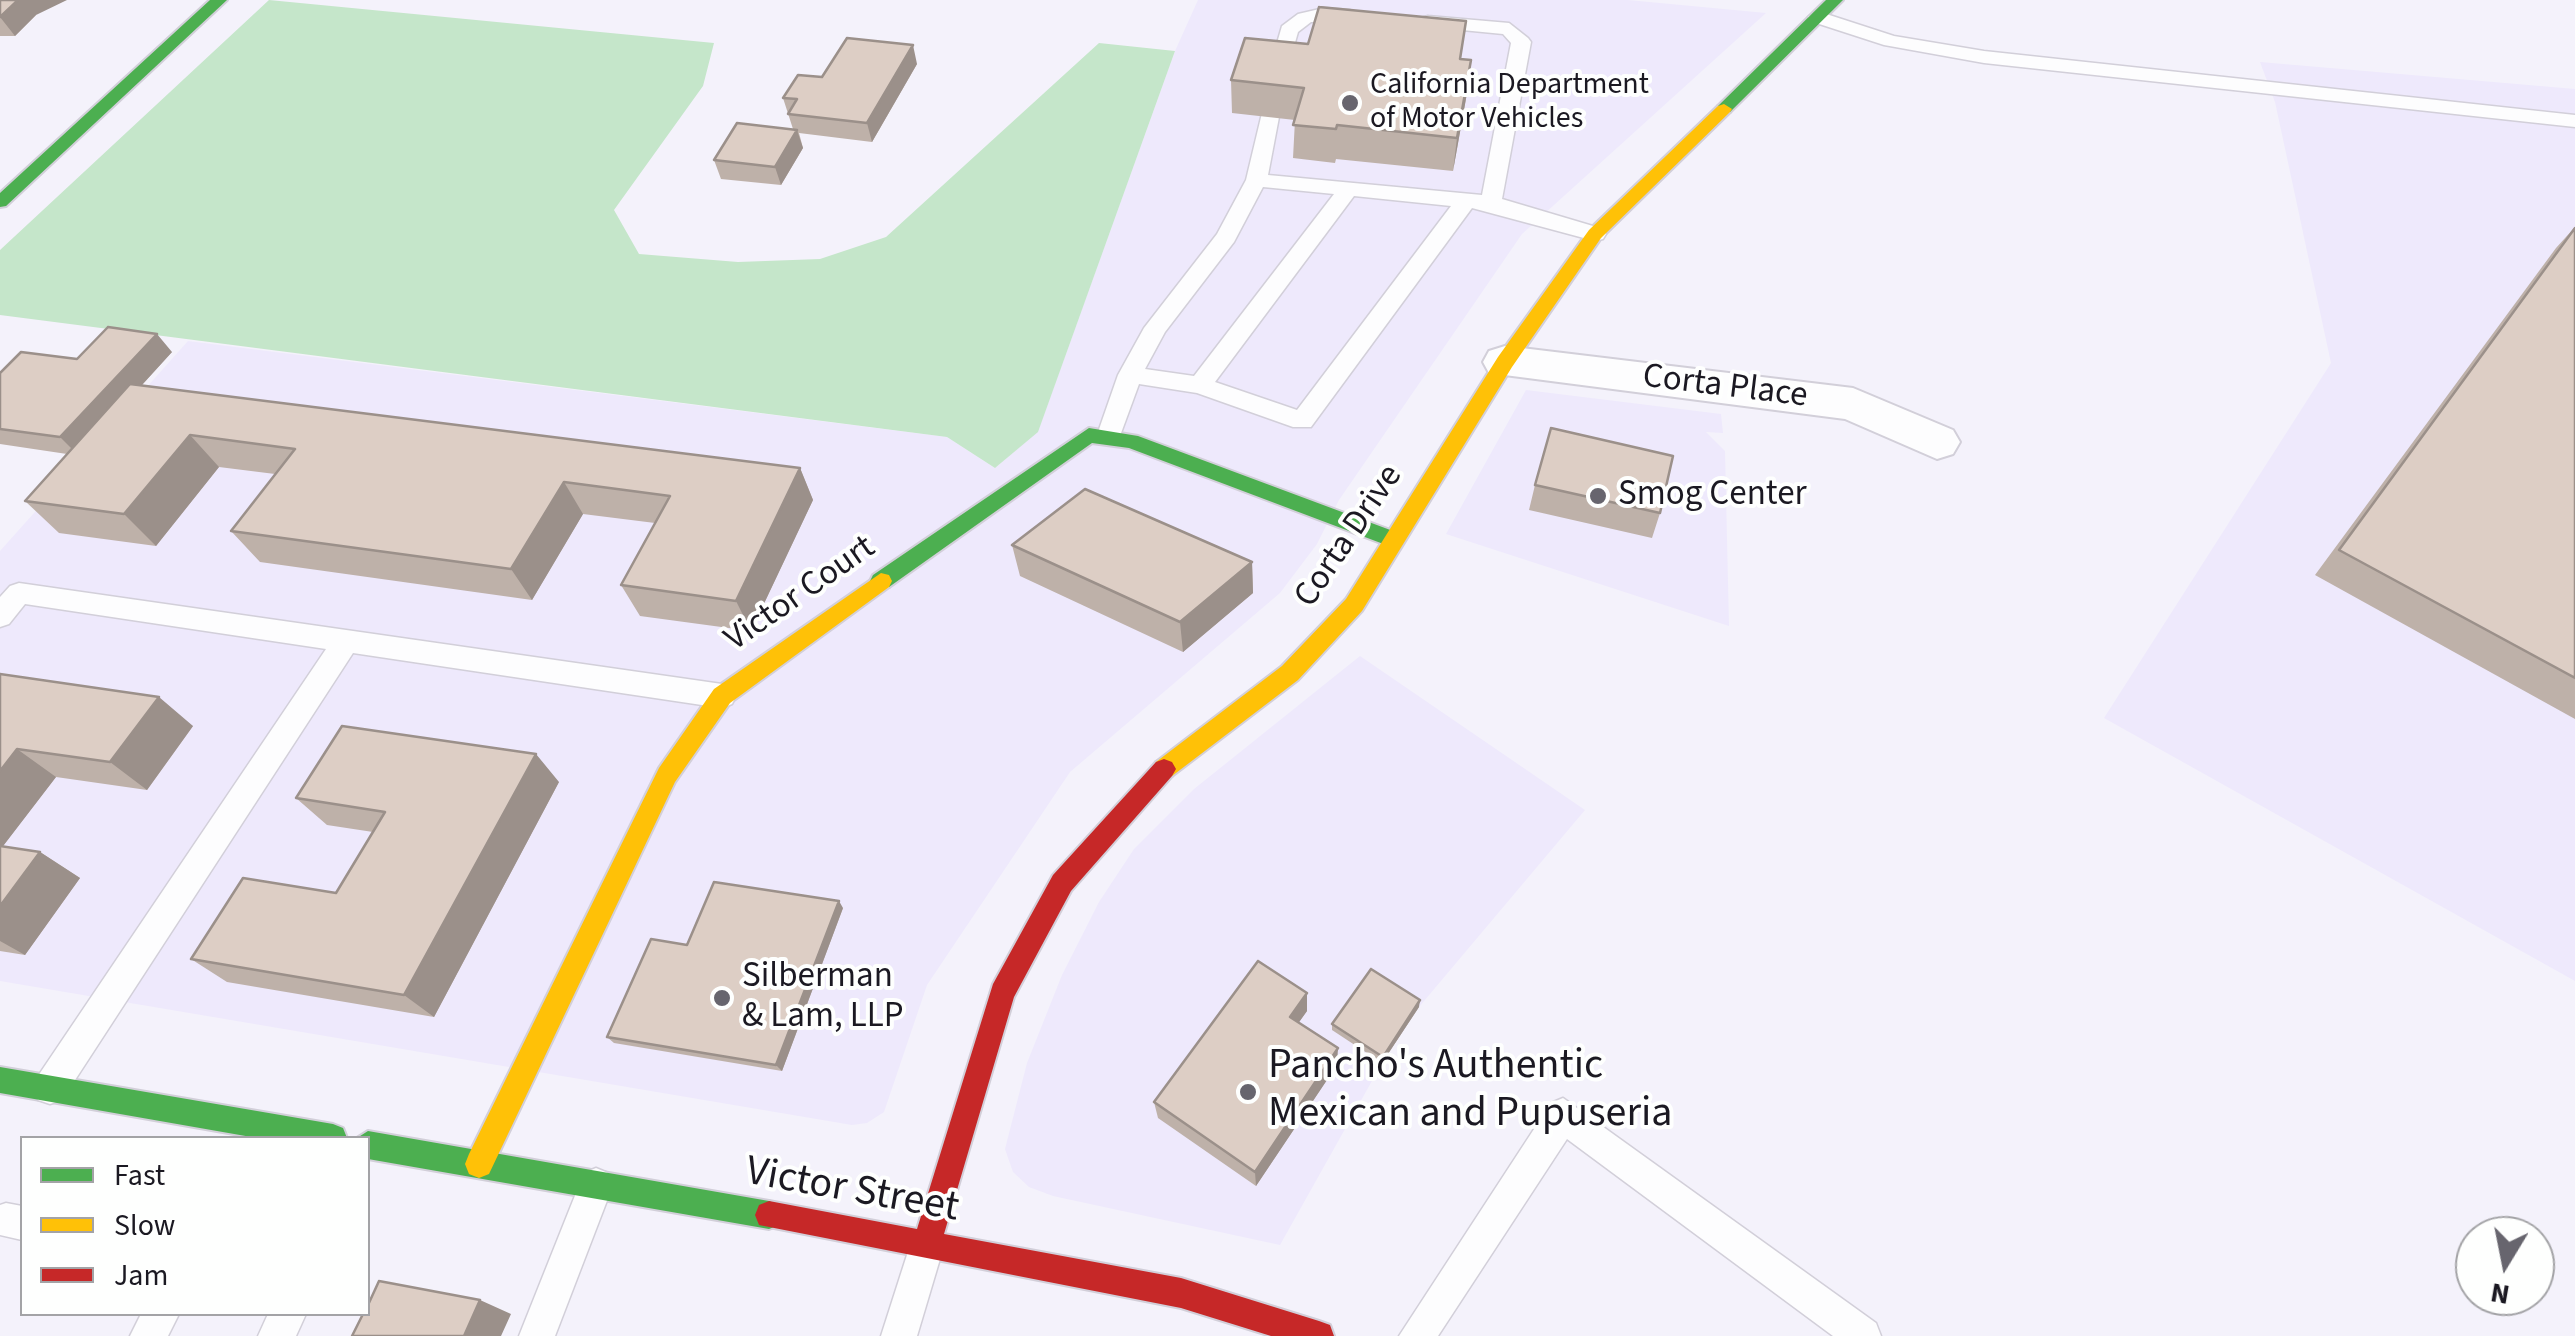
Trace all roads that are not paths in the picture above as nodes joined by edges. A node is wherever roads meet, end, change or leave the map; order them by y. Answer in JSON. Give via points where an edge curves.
{"nodes":[{"id":1,"x":219,"y":0,"type":"edge"},
{"id":2,"x":1835,"y":0,"type":"edge"},
{"id":3,"x":1817,"y":16,"type":"junction"},
{"id":4,"x":1278,"y":74,"type":"edge"},
{"id":5,"x":1269,"y":117,"type":"edge"},
{"id":6,"x":2575,"y":121,"type":"edge"},
{"id":7,"x":1256,"y":180,"type":"junction"},
{"id":8,"x":1348,"y":190,"type":"junction"},
{"id":9,"x":1466,"y":201,"type":"junction"},
{"id":10,"x":0,"y":202,"type":"edge"},
{"id":11,"x":1491,"y":203,"type":"junction"},
{"id":12,"x":1595,"y":234,"type":"junction"},
{"id":13,"x":1505,"y":362,"type":"junction"},
{"id":14,"x":1130,"y":375,"type":"junction"},
{"id":15,"x":1200,"y":385,"type":"junction"},
{"id":16,"x":1108,"y":438,"type":"junction"},
{"id":17,"x":1937,"y":442,"type":"dead end"},
{"id":18,"x":1394,"y":540,"type":"junction"},
{"id":19,"x":0,"y":616,"type":"edge"},
{"id":20,"x":347,"y":639,"type":"junction"},
{"id":21,"x":722,"y":696,"type":"junction"},
{"id":22,"x":0,"y":1080,"type":"edge"},
{"id":23,"x":50,"y":1089,"type":"junction"},
{"id":24,"x":263,"y":1132,"type":"edge"},
{"id":25,"x":310,"y":1136,"type":"edge"},
{"id":26,"x":371,"y":1152,"type":"edge"},
{"id":27,"x":479,"y":1164,"type":"junction"},
{"id":28,"x":596,"y":1185,"type":"junction"},
{"id":29,"x":927,"y":1242,"type":"junction"},
{"id":30,"x":1211,"y":1321,"type":"edge"},
{"id":31,"x":537,"y":1336,"type":"edge"},
{"id":32,"x":899,"y":1336,"type":"edge"},
{"id":33,"x":1319,"y":1336,"type":"edge"},
{"id":34,"x":1417,"y":1336,"type":"edge"},
{"id":35,"x":1863,"y":1336,"type":"edge"}],
"edges":[{"from":1,"to":10,"type":"street"},
{"from":2,"to":3,"type":"street","name":"Corta Drive"},
{"from":3,"to":6,"type":"lane","via":[[1891,40],[1984,57]]},
{"from":3,"to":12,"type":"street","name":"Corta Drive"},
{"from":4,"to":11,"type":"lane","via":[[1288,30],[1324,14],[1509,29],[1522,42]]},
{"from":5,"to":7,"type":"lane"},
{"from":7,"to":8,"type":"lane"},
{"from":7,"to":14,"type":"lane","via":[[1226,237],[1156,328]]},
{"from":8,"to":9,"type":"lane"},
{"from":8,"to":15,"type":"lane"},
{"from":9,"to":11,"type":"lane"},
{"from":9,"to":15,"type":"lane","via":[[1302,421]]},
{"from":11,"to":12,"type":"lane"},
{"from":12,"to":13,"type":"street","name":"Corta Drive"},
{"from":13,"to":17,"type":"street","name":"Corta Place","via":[[1854,404]]},
{"from":13,"to":18,"type":"street","name":"Corta Drive"},
{"from":14,"to":15,"type":"lane"},
{"from":14,"to":16,"type":"lane"},
{"from":16,"to":18,"type":"street"},
{"from":16,"to":21,"type":"street","name":"Victor Court","via":[[1088,435]]},
{"from":18,"to":29,"type":"street","name":"Corta Drive","via":[[1354,606],[1314,650],[1172,762],[1062,884],[1002,993]]},
{"from":19,"to":20,"type":"lane","via":[[19,593]]},
{"from":20,"to":21,"type":"lane"},
{"from":20,"to":23,"type":"lane"},
{"from":21,"to":27,"type":"street","name":"Victor Court","via":[[667,775]]},
{"from":22,"to":23,"type":"street"},
{"from":23,"to":24,"type":"street"},
{"from":24,"to":25,"type":"street"},
{"from":26,"to":27,"type":"street","name":"Victor Street"},
{"from":27,"to":28,"type":"street","name":"Victor Street"},
{"from":28,"to":29,"type":"street","name":"Victor Street"},
{"from":28,"to":31,"type":"lane"},
{"from":29,"to":30,"type":"street","name":"Victor Street","via":[[1180,1293]]},
{"from":29,"to":32,"type":"lane"},
{"from":30,"to":33,"type":"street","name":"Victor Street"},
{"from":34,"to":35,"type":"lane","via":[[1563,1115]]}]}
